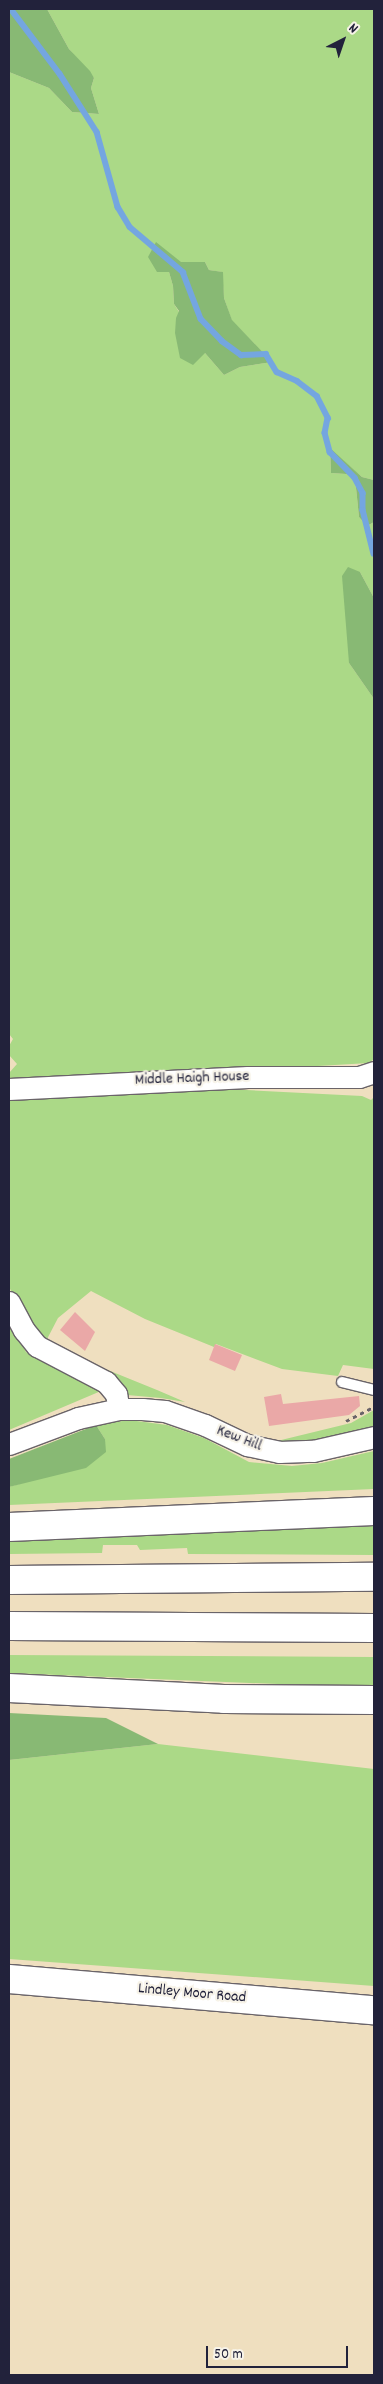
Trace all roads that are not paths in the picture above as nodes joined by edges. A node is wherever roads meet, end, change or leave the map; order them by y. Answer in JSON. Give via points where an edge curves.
{"nodes":[{"id":1,"x":374,"y":1072,"type":"edge"},
{"id":2,"x":9,"y":1089,"type":"edge"},
{"id":3,"x":9,"y":1302,"type":"edge"},
{"id":4,"x":342,"y":1382,"type":"dead end"},
{"id":5,"x":374,"y":1390,"type":"edge"},
{"id":6,"x":119,"y":1409,"type":"junction"},
{"id":7,"x":374,"y":1437,"type":"edge"},
{"id":8,"x":9,"y":1444,"type":"edge"},
{"id":9,"x":374,"y":1510,"type":"edge"},
{"id":10,"x":9,"y":1527,"type":"edge"},
{"id":11,"x":374,"y":1577,"type":"edge"},
{"id":12,"x":9,"y":1580,"type":"edge"},
{"id":13,"x":9,"y":1626,"type":"edge"},
{"id":14,"x":374,"y":1628,"type":"edge"},
{"id":15,"x":9,"y":1688,"type":"edge"},
{"id":16,"x":374,"y":1700,"type":"edge"},
{"id":17,"x":9,"y":1979,"type":"edge"},
{"id":18,"x":374,"y":2010,"type":"edge"}],
"edges":[{"from":1,"to":2,"type":"street","name":"Middle Haigh House","via":[[359,1077],[229,1078]]},
{"from":3,"to":6,"type":"street","via":[[37,1346],[106,1382],[116,1394]]},
{"from":4,"to":5,"type":"lane"},
{"from":6,"to":7,"type":"street","name":"Kew Hill","via":[[165,1411],[247,1445],[279,1452],[313,1451]]},
{"from":6,"to":8,"type":"street","name":"Kew Hill","via":[[78,1418]]},
{"from":9,"to":10,"type":"main road"},
{"from":11,"to":12,"type":"main road"},
{"from":13,"to":14,"type":"main road"},
{"from":15,"to":16,"type":"main road","via":[[224,1698]]},
{"from":17,"to":18,"type":"main road","name":"Lindley Moor Road"}]}
